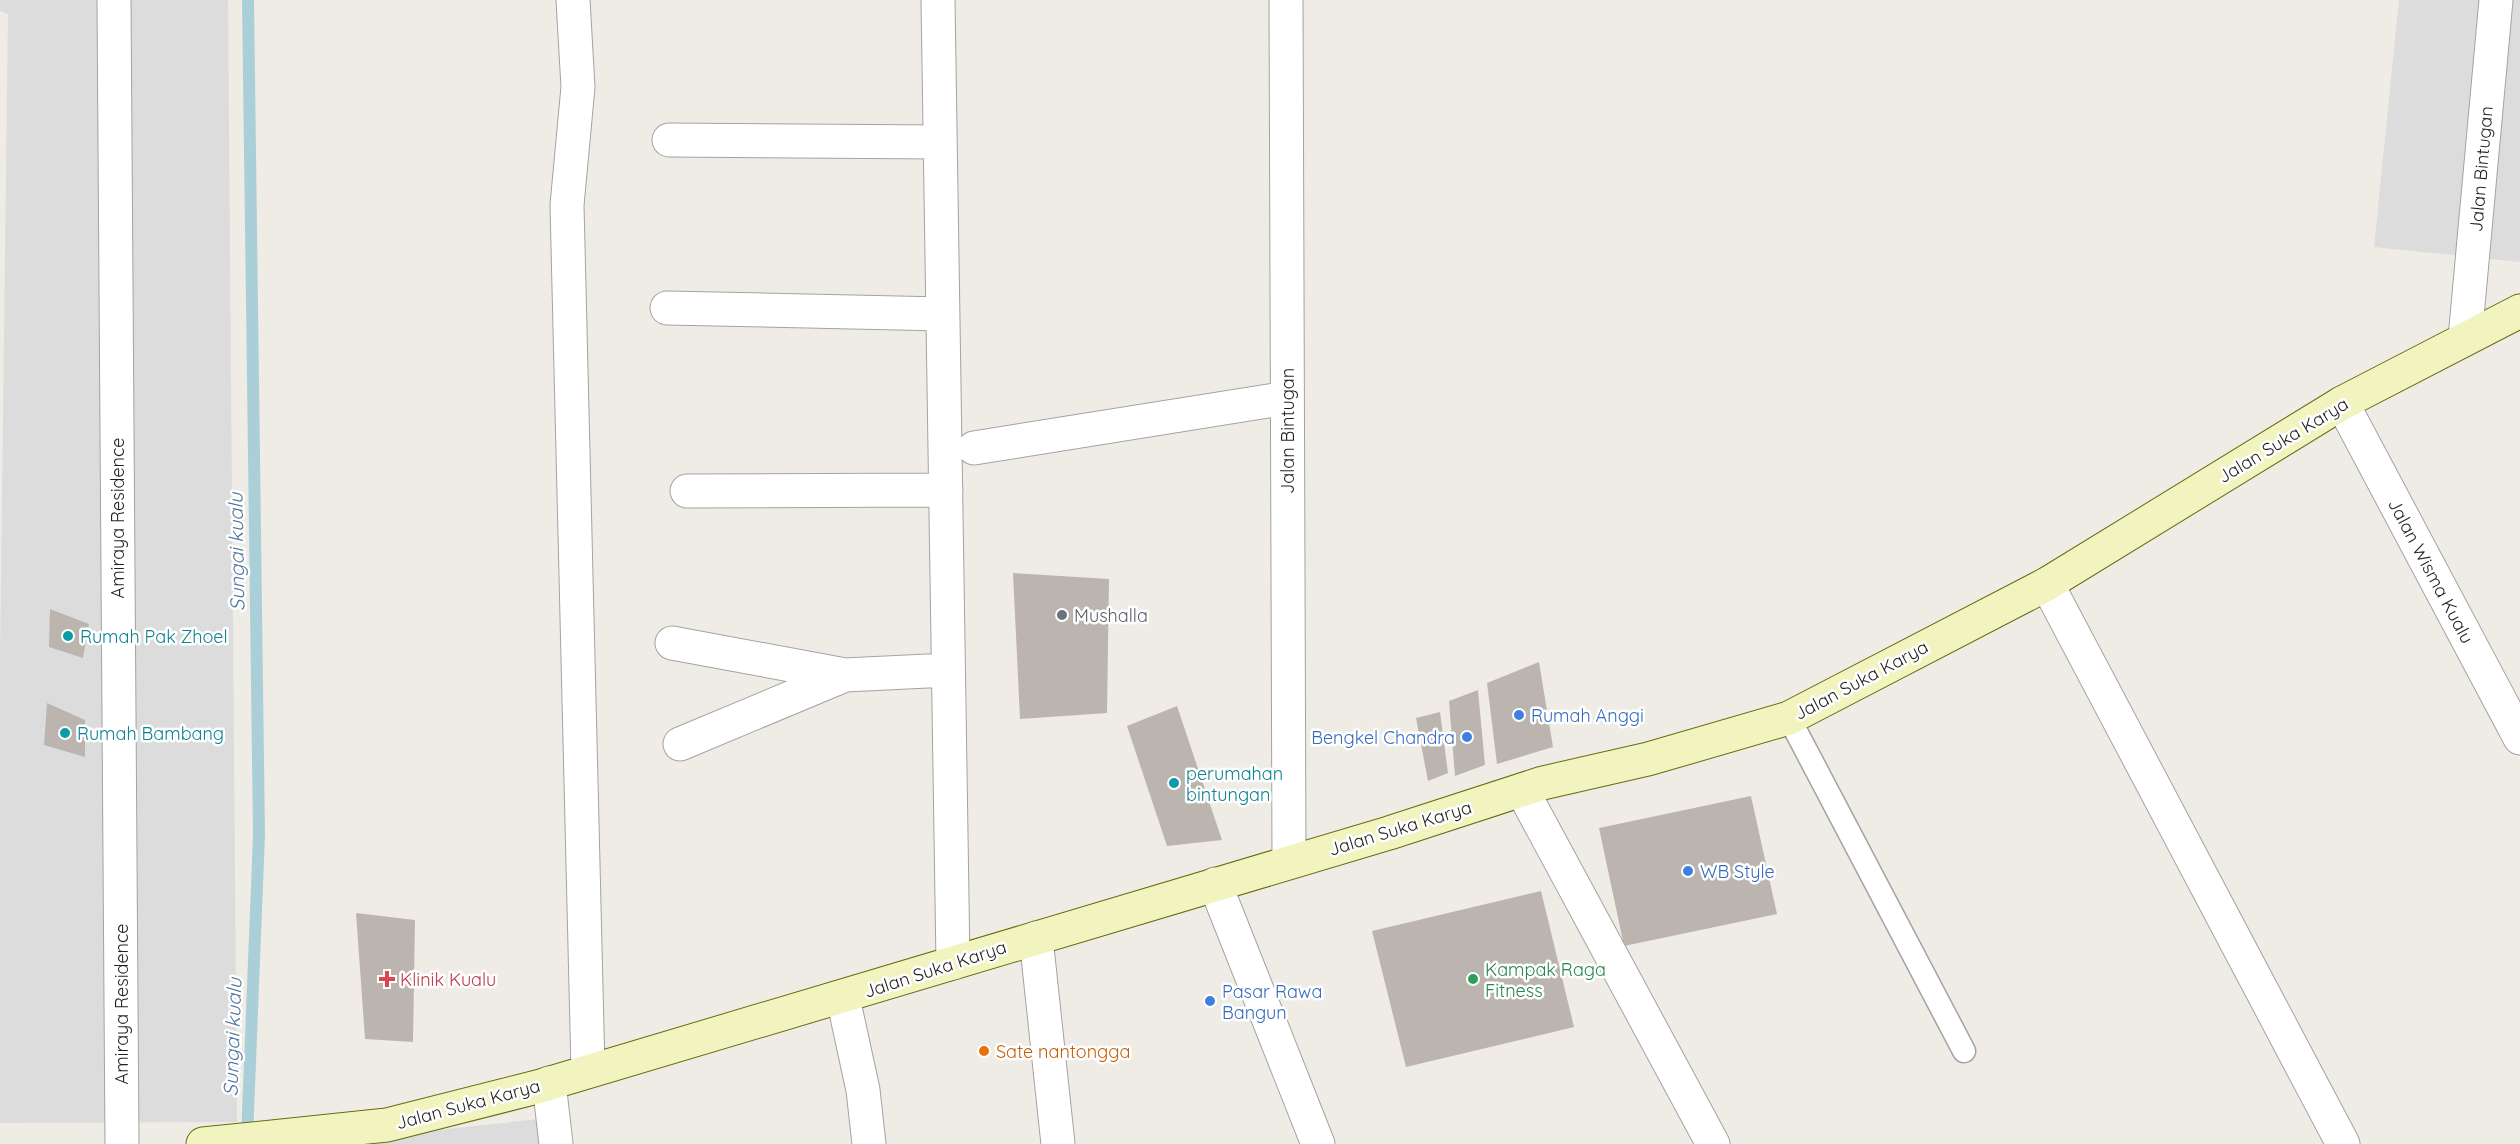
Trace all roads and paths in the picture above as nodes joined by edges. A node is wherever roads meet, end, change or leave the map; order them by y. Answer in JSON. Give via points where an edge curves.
{"nodes":[{"id":1,"x":114,"y":0,"type":"edge"},
{"id":2,"x":573,"y":0,"type":"edge"},
{"id":3,"x":938,"y":0,"type":"edge"},
{"id":4,"x":1286,"y":0,"type":"edge"},
{"id":5,"x":2496,"y":0,"type":"edge"},
{"id":6,"x":669,"y":140,"type":"dead end"},
{"id":7,"x":940,"y":142,"type":"junction"},
{"id":8,"x":667,"y":308,"type":"dead end"},
{"id":9,"x":2520,"y":311,"type":"edge"},
{"id":10,"x":943,"y":314,"type":"junction"},
{"id":11,"x":2465,"y":338,"type":"junction"},
{"id":12,"x":1287,"y":398,"type":"junction"},
{"id":13,"x":2342,"y":403,"type":"junction"},
{"id":14,"x":974,"y":448,"type":"dead end"},
{"id":15,"x":946,"y":490,"type":"junction"},
{"id":16,"x":687,"y":491,"type":"dead end"},
{"id":17,"x":2047,"y":584,"type":"junction"},
{"id":18,"x":672,"y":642,"type":"dead end"},
{"id":19,"x":948,"y":670,"type":"junction"},
{"id":20,"x":845,"y":675,"type":"junction"},
{"id":21,"x":1789,"y":718,"type":"junction"},
{"id":22,"x":2520,"y":738,"type":"edge"},
{"id":23,"x":680,"y":744,"type":"dead end"},
{"id":24,"x":1521,"y":790,"type":"junction"},
{"id":25,"x":1289,"y":861,"type":"junction"},
{"id":26,"x":1215,"y":884,"type":"junction"},
{"id":27,"x":1036,"y":938,"type":"junction"},
{"id":28,"x":953,"y":963,"type":"junction"},
{"id":29,"x":844,"y":1009,"type":"junction"},
{"id":30,"x":1964,"y":1051,"type":"dead end"},
{"id":31,"x":588,"y":1070,"type":"junction"},
{"id":32,"x":550,"y":1097,"type":"junction"},
{"id":33,"x":387,"y":1135,"type":"edge"},
{"id":34,"x":122,"y":1144,"type":"edge"},
{"id":35,"x":203,"y":1144,"type":"edge"},
{"id":36,"x":556,"y":1144,"type":"edge"},
{"id":37,"x":869,"y":1144,"type":"edge"},
{"id":38,"x":1058,"y":1144,"type":"edge"},
{"id":39,"x":1317,"y":1144,"type":"edge"},
{"id":40,"x":1713,"y":1144,"type":"edge"},
{"id":41,"x":2343,"y":1144,"type":"edge"}],
"edges":[{"from":1,"to":34,"type":"street","name":"Amiraya Residence"},
{"from":2,"to":31,"type":"street","via":[[578,87],[567,206]]},
{"from":3,"to":7,"type":"street"},
{"from":4,"to":12,"type":"street","name":"Jalan Bintugan"},
{"from":5,"to":11,"type":"street","name":"Jalan Bintugan"},
{"from":6,"to":7,"type":"street"},
{"from":7,"to":10,"type":"street"},
{"from":8,"to":10,"type":"street"},
{"from":9,"to":11,"type":"main road","name":"Jalan Suka Karya"},
{"from":10,"to":15,"type":"street"},
{"from":11,"to":13,"type":"main road","name":"Jalan Suka Karya"},
{"from":12,"to":14,"type":"street"},
{"from":12,"to":25,"type":"street","name":"Jalan Bintugan"},
{"from":13,"to":17,"type":"main road","name":"Jalan Suka Karya"},
{"from":13,"to":22,"type":"street","name":"Jalan Wisma Kualu"},
{"from":15,"to":16,"type":"street"},
{"from":15,"to":19,"type":"street"},
{"from":17,"to":21,"type":"main road","name":"Jalan Suka Karya"},
{"from":17,"to":41,"type":"street"},
{"from":18,"to":20,"type":"street"},
{"from":19,"to":20,"type":"street"},
{"from":19,"to":28,"type":"street"},
{"from":20,"to":23,"type":"street"},
{"from":21,"to":24,"type":"main road","name":"Jalan Suka Karya","via":[[1648,759]]},
{"from":21,"to":30,"type":"lane"},
{"from":24,"to":25,"type":"main road","name":"Jalan Suka Karya","via":[[1389,834]]},
{"from":24,"to":40,"type":"street"},
{"from":25,"to":26,"type":"main road","name":"Jalan Suka Karya"},
{"from":26,"to":27,"type":"main road","name":"Jalan Suka Karya"},
{"from":26,"to":39,"type":"street"},
{"from":27,"to":28,"type":"main road","name":"Jalan Suka Karya"},
{"from":27,"to":38,"type":"street"},
{"from":28,"to":29,"type":"main road","name":"Jalan Suka Karya"},
{"from":29,"to":31,"type":"main road","name":"Jalan Suka Karya"},
{"from":29,"to":37,"type":"street","via":[[863,1090]]},
{"from":31,"to":32,"type":"main road","name":"Jalan Suka Karya"},
{"from":32,"to":33,"type":"main road","name":"Jalan Suka Karya"},
{"from":32,"to":36,"type":"street"},
{"from":33,"to":35,"type":"main road","name":"Jalan Suka Karya","via":[[315,1131]]}]}
